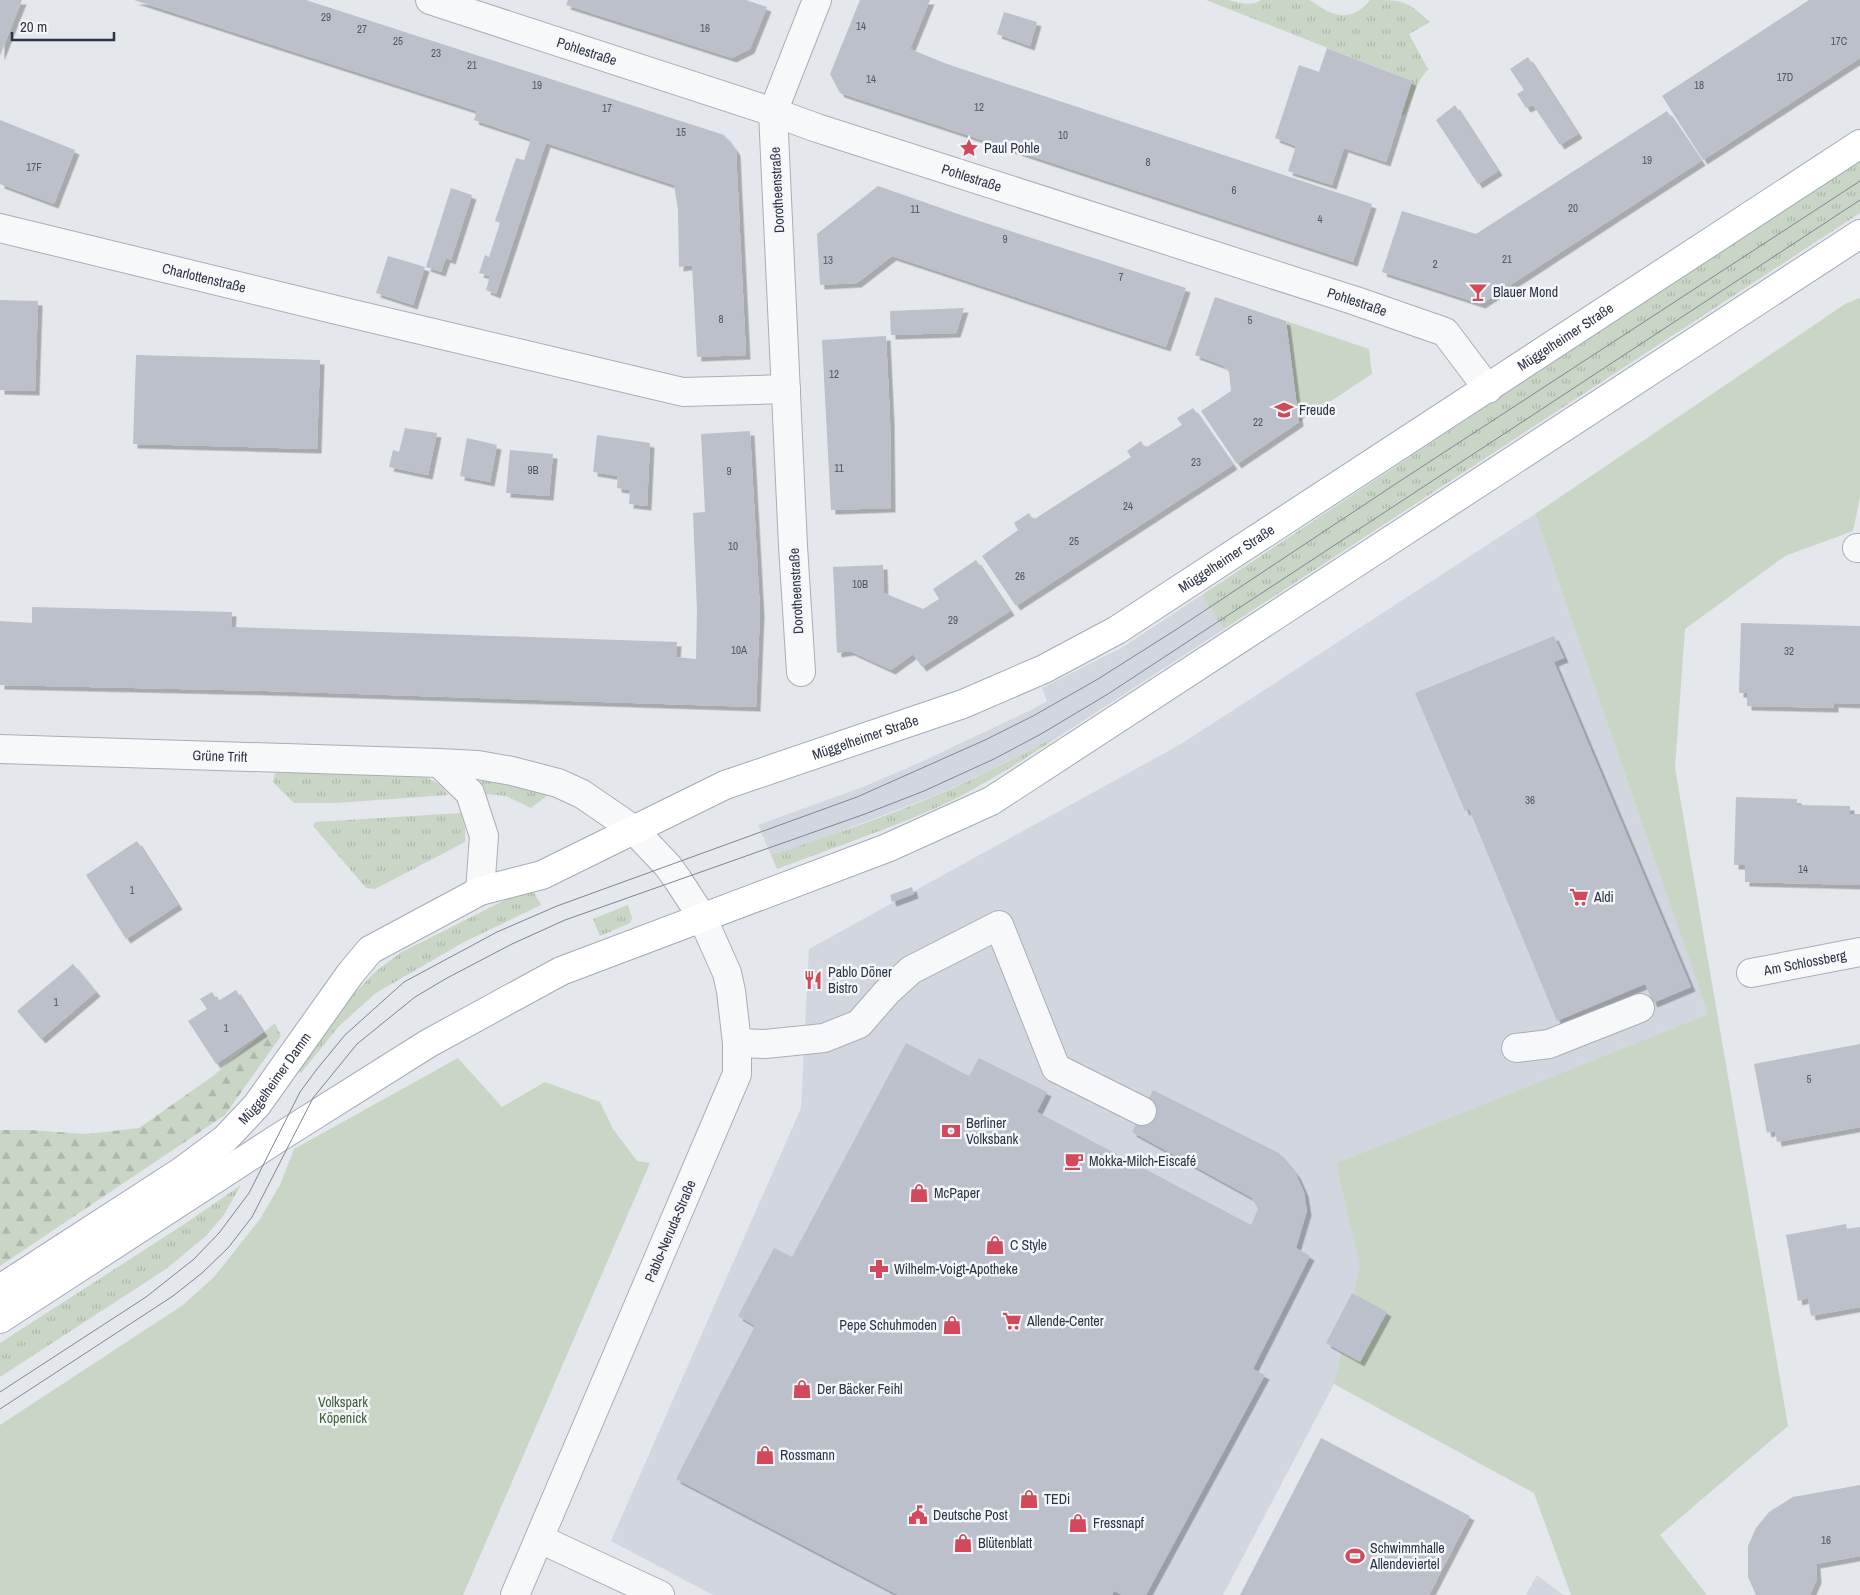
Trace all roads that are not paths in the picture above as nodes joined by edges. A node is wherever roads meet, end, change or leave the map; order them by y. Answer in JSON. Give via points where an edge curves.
{"nodes":[{"id":1,"x":430,"y":0,"type":"edge"},
{"id":2,"x":817,"y":0,"type":"edge"},
{"id":3,"x":773,"y":112,"type":"junction"},
{"id":4,"x":1860,"y":144,"type":"edge"},
{"id":5,"x":0,"y":228,"type":"edge"},
{"id":6,"x":1860,"y":234,"type":"edge"},
{"id":7,"x":786,"y":389,"type":"junction"},
{"id":8,"x":1488,"y":389,"type":"junction"},
{"id":9,"x":801,"y":672,"type":"dead end"},
{"id":10,"x":0,"y":749,"type":"edge"},
{"id":11,"x":439,"y":762,"type":"junction"},
{"id":12,"x":633,"y":829,"type":"junction"},
{"id":13,"x":542,"y":875,"type":"joint"},
{"id":14,"x":480,"y":891,"type":"junction"},
{"id":15,"x":702,"y":917,"type":"junction"},
{"id":16,"x":1860,"y":952,"type":"edge"},
{"id":17,"x":1751,"y":972,"type":"dead end"},
{"id":18,"x":1640,"y":1008,"type":"dead end"},
{"id":19,"x":737,"y":1043,"type":"junction"},
{"id":20,"x":1516,"y":1048,"type":"dead end"},
{"id":21,"x":1142,"y":1111,"type":"dead end"},
{"id":22,"x":0,"y":1289,"type":"edge"},
{"id":23,"x":0,"y":1319,"type":"edge"},
{"id":24,"x":540,"y":1538,"type":"junction"},
{"id":25,"x":515,"y":1595,"type":"edge"},
{"id":26,"x":660,"y":1595,"type":"edge"}],
"edges":[{"from":1,"to":3,"type":"street","name":"Pohlestraße"},
{"from":2,"to":3,"type":"street","name":"Dorotheenstraße"},
{"from":3,"to":7,"type":"street","name":"Dorotheenstraße"},
{"from":3,"to":8,"type":"street","name":"Pohlestraße","via":[[1446,332]]},
{"from":4,"to":8,"type":"main road","name":"Müggelheimer Straße"},
{"from":5,"to":7,"type":"street","name":"Charlottenstraße","via":[[683,392]]},
{"from":6,"to":15,"type":"main road","via":[[991,801],[887,848]]},
{"from":7,"to":9,"type":"street","name":"Dorotheenstraße"},
{"from":8,"to":12,"type":"main road","name":"Müggelheimer Straße","via":[[1117,630],[1044,670],[963,704],[725,785]]},
{"from":10,"to":11,"type":"street","name":"Grüne Trift"},
{"from":11,"to":12,"type":"street","name":"Grüne Trift","via":[[512,771],[558,783],[582,794]]},
{"from":11,"to":14,"type":"street","via":[[470,793],[484,836]]},
{"from":12,"to":13,"type":"main road","name":"Müggelheimer Straße"},
{"from":12,"to":15,"type":"street","name":"Grüne Trift","via":[[668,866]]},
{"from":13,"to":14,"type":"main road","name":"Müggelheimer Damm"},
{"from":14,"to":22,"type":"main road","name":"Müggelheimer Damm","via":[[370,950],[257,1105],[225,1139],[182,1171]]},
{"from":15,"to":19,"type":"street","name":"Pablo-Neruda-Straße","via":[[728,974]]},
{"from":15,"to":23,"type":"main road","via":[[561,971],[429,1043]]},
{"from":16,"to":17,"type":"street","name":"Am Schlossberg"},
{"from":18,"to":20,"type":"street","via":[[1549,1044]]},
{"from":19,"to":21,"type":"street","via":[[765,1044],[824,1038],[859,1024],[911,970],[1000,925],[1056,1068]]},
{"from":19,"to":24,"type":"street","name":"Pablo-Neruda-Straße","via":[[737,1074]]},
{"from":24,"to":25,"type":"street","name":"Pablo-Neruda-Straße"},
{"from":24,"to":26,"type":"street"}]}
